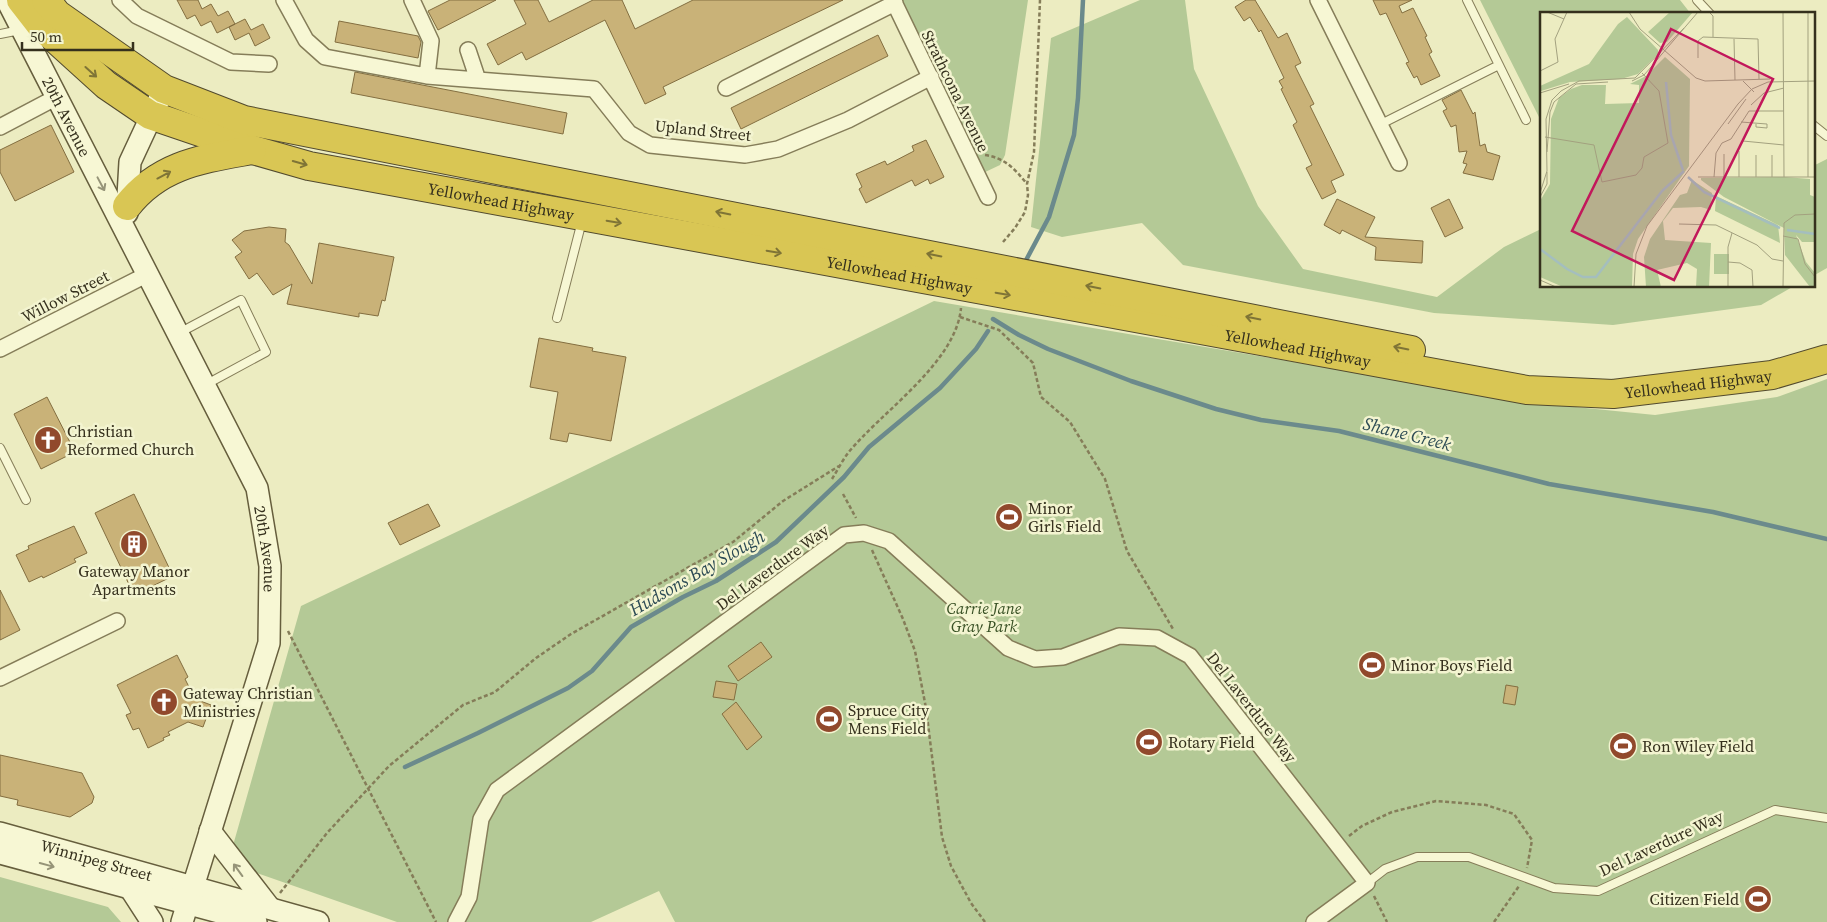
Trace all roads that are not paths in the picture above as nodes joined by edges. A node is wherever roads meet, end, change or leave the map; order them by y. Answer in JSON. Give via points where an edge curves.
{"nodes":[{"id":1,"x":7,"y":0,"type":"edge"},
{"id":2,"x":21,"y":0,"type":"edge"},
{"id":3,"x":46,"y":0,"type":"edge"},
{"id":4,"x":120,"y":0,"type":"edge"},
{"id":5,"x":284,"y":0,"type":"edge"},
{"id":6,"x":412,"y":0,"type":"edge"},
{"id":7,"x":1318,"y":0,"type":"edge"},
{"id":8,"x":1466,"y":0,"type":"edge"},
{"id":9,"x":1697,"y":0,"type":"edge"},
{"id":10,"x":894,"y":2,"type":"edge"},
{"id":11,"x":1708,"y":12,"type":"edge"},
{"id":12,"x":21,"y":30,"type":"junction"},
{"id":13,"x":0,"y":34,"type":"edge"},
{"id":14,"x":468,"y":50,"type":"dead end"},
{"id":15,"x":269,"y":64,"type":"dead end"},
{"id":16,"x":1499,"y":65,"type":"junction"},
{"id":17,"x":427,"y":76,"type":"junction"},
{"id":18,"x":931,"y":77,"type":"junction"},
{"id":19,"x":478,"y":80,"type":"junction"},
{"id":20,"x":726,"y":88,"type":"dead end"},
{"id":21,"x":164,"y":89,"type":"junction"},
{"id":22,"x":55,"y":98,"type":"junction"},
{"id":23,"x":150,"y":115,"type":"junction"},
{"id":24,"x":1526,"y":120,"type":"dead end"},
{"id":25,"x":1381,"y":124,"type":"junction"},
{"id":26,"x":1814,"y":125,"type":"edge"},
{"id":27,"x":0,"y":127,"type":"edge"},
{"id":28,"x":1827,"y":136,"type":"edge"},
{"id":29,"x":253,"y":150,"type":"junction"},
{"id":30,"x":1399,"y":163,"type":"dead end"},
{"id":31,"x":988,"y":197,"type":"dead end"},
{"id":32,"x":127,"y":206,"type":"junction"},
{"id":33,"x":583,"y":216,"type":"junction"},
{"id":34,"x":126,"y":233,"type":"junction"},
{"id":35,"x":146,"y":275,"type":"junction"},
{"id":36,"x":557,"y":318,"type":"dead end"},
{"id":37,"x":177,"y":334,"type":"junction"},
{"id":38,"x":1827,"y":341,"type":"edge"},
{"id":39,"x":0,"y":349,"type":"edge"},
{"id":40,"x":1827,"y":359,"type":"edge"},
{"id":41,"x":204,"y":386,"type":"junction"},
{"id":42,"x":0,"y":448,"type":"edge"},
{"id":43,"x":26,"y":500,"type":"dead end"},
{"id":44,"x":117,"y":621,"type":"dead end"},
{"id":45,"x":0,"y":678,"type":"edge"},
{"id":46,"x":1827,"y":818,"type":"edge"},
{"id":47,"x":210,"y":831,"type":"junction"},
{"id":48,"x":0,"y":833,"type":"edge"},
{"id":49,"x":0,"y":853,"type":"edge"},
{"id":50,"x":1367,"y":883,"type":"junction"},
{"id":51,"x":130,"y":888,"type":"junction"},
{"id":52,"x":188,"y":904,"type":"edge"},
{"id":53,"x":246,"y":917,"type":"edge"},
{"id":54,"x":152,"y":922,"type":"edge"},
{"id":55,"x":318,"y":922,"type":"edge"},
{"id":56,"x":456,"y":922,"type":"edge"},
{"id":57,"x":1314,"y":922,"type":"edge"}],
"edges":[{"from":1,"to":12,"type":"street","name":"20th Avenue"},
{"from":2,"to":23,"type":"highway","name":"Yellowhead Highway","one_way":true,"via":[[42,27],[106,85]]},
{"from":3,"to":21,"type":"highway","name":"Yellowhead Highway","via":[[57,14]]},
{"from":4,"to":15,"type":"street","via":[[137,16],[231,62]]},
{"from":5,"to":17,"type":"street","name":"Upland Street","via":[[306,40],[325,57]]},
{"from":6,"to":17,"type":"street","via":[[431,41]]},
{"from":7,"to":25,"type":"street"},
{"from":8,"to":16,"type":"lane"},
{"from":9,"to":11,"type":"lane"},
{"from":10,"to":18,"type":"street","name":"Strathcona Avenue"},
{"from":10,"to":20,"type":"street"},
{"from":12,"to":13,"type":"lane"},
{"from":12,"to":22,"type":"street","name":"20th Avenue"},
{"from":14,"to":19,"type":"street"},
{"from":16,"to":24,"type":"lane"},
{"from":16,"to":25,"type":"lane"},
{"from":17,"to":19,"type":"street","name":"Upland Street"},
{"from":18,"to":19,"type":"street","name":"Upland Street","via":[[813,135],[778,149],[745,155],[650,144],[629,133],[594,89]]},
{"from":18,"to":31,"type":"street","name":"Strathcona Avenue"},
{"from":21,"to":23,"type":"street","name":"20th Avenue"},
{"from":38,"to":21,"type":"highway","name":"Yellowhead Highway","one_way":true,"via":[[1773,362],[1613,379],[1543,376],[244,120]]},
{"from":22,"to":27,"type":"street"},
{"from":22,"to":34,"type":"street","name":"20th Avenue","one_way":true},
{"from":23,"to":29,"type":"highway","name":"Yellowhead Highway"},
{"from":23,"to":32,"type":"street","name":"20th Avenue","via":[[130,162]]},
{"from":25,"to":30,"type":"street"},
{"from":26,"to":28,"type":"lane"},
{"from":32,"to":29,"type":"highway","one_way":true,"via":[[140,190],[189,162]]},
{"from":29,"to":33,"type":"highway","name":"Yellowhead Highway","one_way":true,"via":[[309,166]]},
{"from":32,"to":34,"type":"street","name":"20th Avenue"},
{"from":33,"to":36,"type":"lane"},
{"from":33,"to":40,"type":"highway","name":"Yellowhead Highway","one_way":true,"via":[[1527,390],[1613,394],[1772,375]]},
{"from":34,"to":35,"type":"street","name":"20th Avenue"},
{"from":35,"to":37,"type":"street","name":"20th Avenue"},
{"from":35,"to":39,"type":"street","name":"Willow Street"},
{"from":37,"to":41,"type":"street","name":"20th Avenue"},
{"from":37,"to":41,"type":"lane","via":[[241,300],[266,352]]},
{"from":41,"to":47,"type":"street","name":"20th Avenue","via":[[257,488],[270,566],[269,643]]},
{"from":42,"to":43,"type":"lane"},
{"from":44,"to":45,"type":"street"},
{"from":46,"to":50,"type":"lane","name":"Del Laverdure Way","via":[[1775,810],[1598,891],[1554,888],[1470,857],[1417,857],[1385,869]]},
{"from":47,"to":52,"type":"street","name":"20th Avenue"},
{"from":53,"to":47,"type":"street","one_way":true},
{"from":48,"to":52,"type":"street","name":"Winnipeg Street"},
{"from":49,"to":51,"type":"street","name":"Winnipeg Street","one_way":true},
{"from":50,"to":56,"type":"street","name":"Del Laverdure Way","via":[[1190,656],[1157,638],[1119,636],[1063,657],[1035,659],[1008,648],[889,541],[864,533],[844,535],[497,790],[481,819],[469,897]]},
{"from":50,"to":57,"type":"street","name":"Del Laverdure Way"},
{"from":51,"to":52,"type":"street","name":"Winnipeg Street"},
{"from":51,"to":54,"type":"street"},
{"from":52,"to":53,"type":"street"},
{"from":52,"to":53,"type":"street"},
{"from":53,"to":55,"type":"street"}]}
